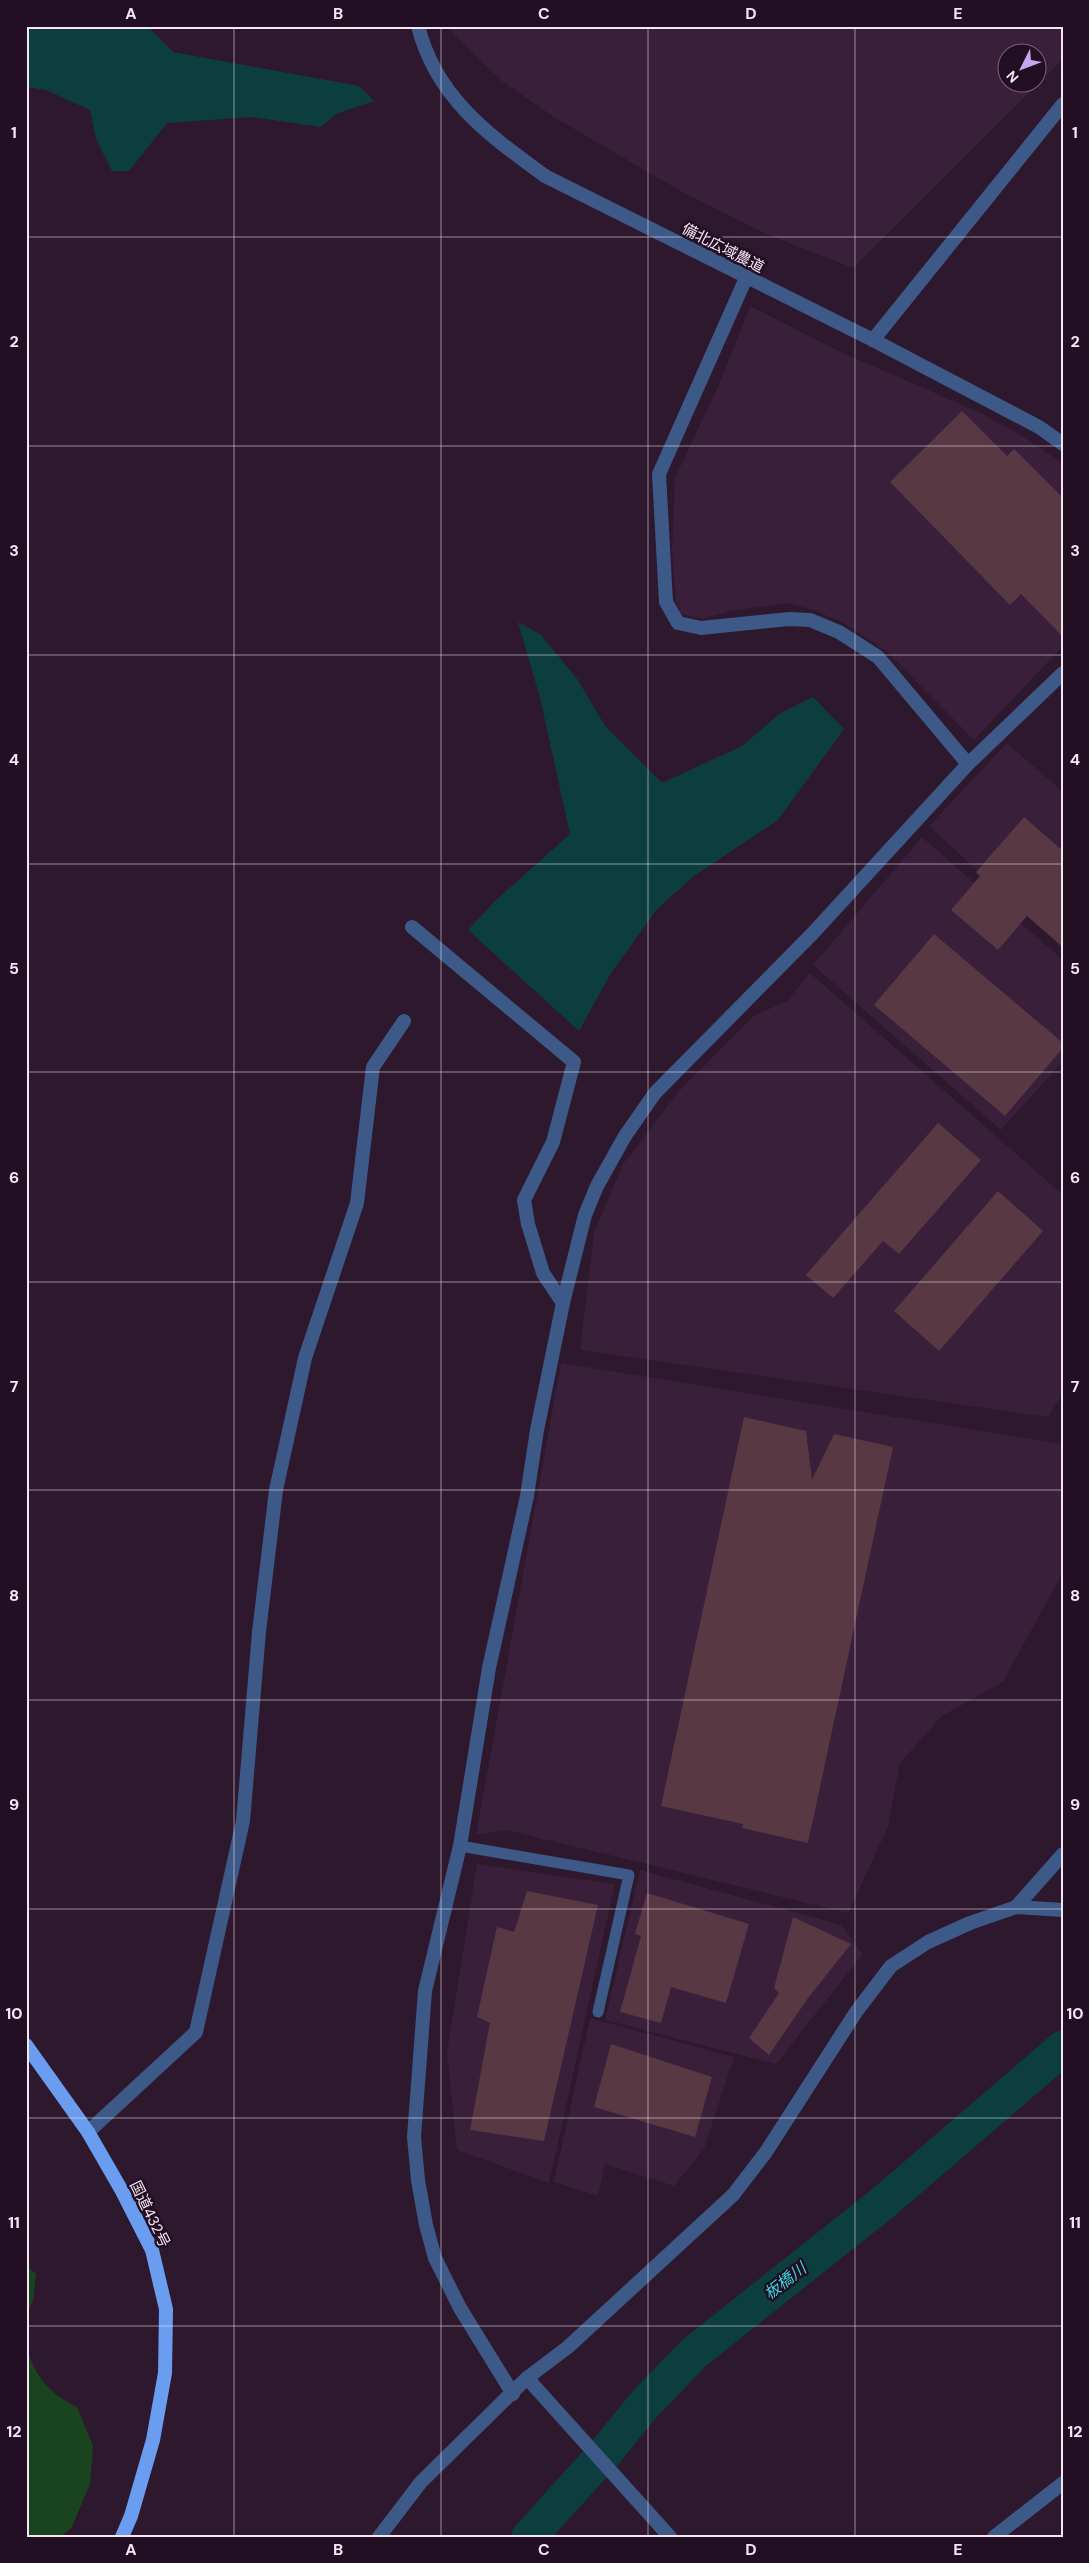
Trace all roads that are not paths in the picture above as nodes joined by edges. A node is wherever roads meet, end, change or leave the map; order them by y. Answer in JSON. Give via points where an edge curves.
{"nodes":[{"id":1,"x":418,"y":26,"type":"edge"},
{"id":2,"x":1063,"y":104,"type":"edge"},
{"id":3,"x":746,"y":278,"type":"junction"},
{"id":4,"x":873,"y":340,"type":"junction"},
{"id":5,"x":1063,"y":444,"type":"edge"},
{"id":6,"x":1063,"y":674,"type":"edge"},
{"id":7,"x":968,"y":764,"type":"junction"},
{"id":8,"x":412,"y":927,"type":"dead end"},
{"id":9,"x":404,"y":1021,"type":"dead end"},
{"id":10,"x":563,"y":1303,"type":"junction"},
{"id":11,"x":460,"y":1846,"type":"junction"},
{"id":12,"x":1063,"y":1854,"type":"edge"},
{"id":13,"x":1016,"y":1907,"type":"junction"},
{"id":14,"x":1063,"y":1910,"type":"edge"},
{"id":15,"x":598,"y":2012,"type":"dead end"},
{"id":16,"x":26,"y":2045,"type":"edge"},
{"id":17,"x":88,"y":2132,"type":"junction"},
{"id":18,"x":527,"y":2378,"type":"junction"},
{"id":19,"x":513,"y":2394,"type":"junction"},
{"id":20,"x":1063,"y":2483,"type":"edge"},
{"id":21,"x":122,"y":2537,"type":"edge"},
{"id":22,"x":379,"y":2537,"type":"edge"},
{"id":23,"x":670,"y":2537,"type":"edge"},
{"id":24,"x":994,"y":2537,"type":"edge"}],
"edges":[{"from":1,"to":3,"type":"street","name":"備北広域農道","via":[[452,98],[496,140],[545,176]]},
{"from":2,"to":4,"type":"street"},
{"from":3,"to":4,"type":"street","name":"備北広域農道"},
{"from":3,"to":7,"type":"street","via":[[659,474],[666,602],[678,623],[701,628],[789,619],[810,620],[838,632],[878,657]]},
{"from":4,"to":5,"type":"street","name":"備北広域農道","via":[[1039,427]]},
{"from":6,"to":7,"type":"street"},
{"from":7,"to":10,"type":"street","via":[[813,933],[655,1093],[625,1136],[588,1208]]},
{"from":8,"to":10,"type":"street","via":[[574,1062],[553,1142],[524,1200],[542,1273]]},
{"from":9,"to":17,"type":"street","via":[[374,1067],[357,1203],[305,1358],[276,1490],[259,1632],[244,1821],[196,2032]]},
{"from":10,"to":11,"type":"street","via":[[536,1430],[527,1496],[490,1668]]},
{"from":11,"to":15,"type":"lane","via":[[629,1875]]},
{"from":11,"to":19,"type":"street","via":[[425,1992],[414,2137],[420,2189],[435,2258],[460,2308]]},
{"from":12,"to":13,"type":"street"},
{"from":13,"to":14,"type":"street"},
{"from":13,"to":18,"type":"street","via":[[928,1942],[891,1966],[856,2012],[766,2152],[733,2195],[568,2348]]},
{"from":16,"to":17,"type":"highway","name":"国道432号"},
{"from":17,"to":21,"type":"highway","name":"国道432号","via":[[152,2250],[166,2309],[165,2373],[153,2440]]},
{"from":18,"to":19,"type":"street"},
{"from":18,"to":23,"type":"street"},
{"from":19,"to":22,"type":"street","via":[[421,2482]]},
{"from":20,"to":24,"type":"street"}]}
